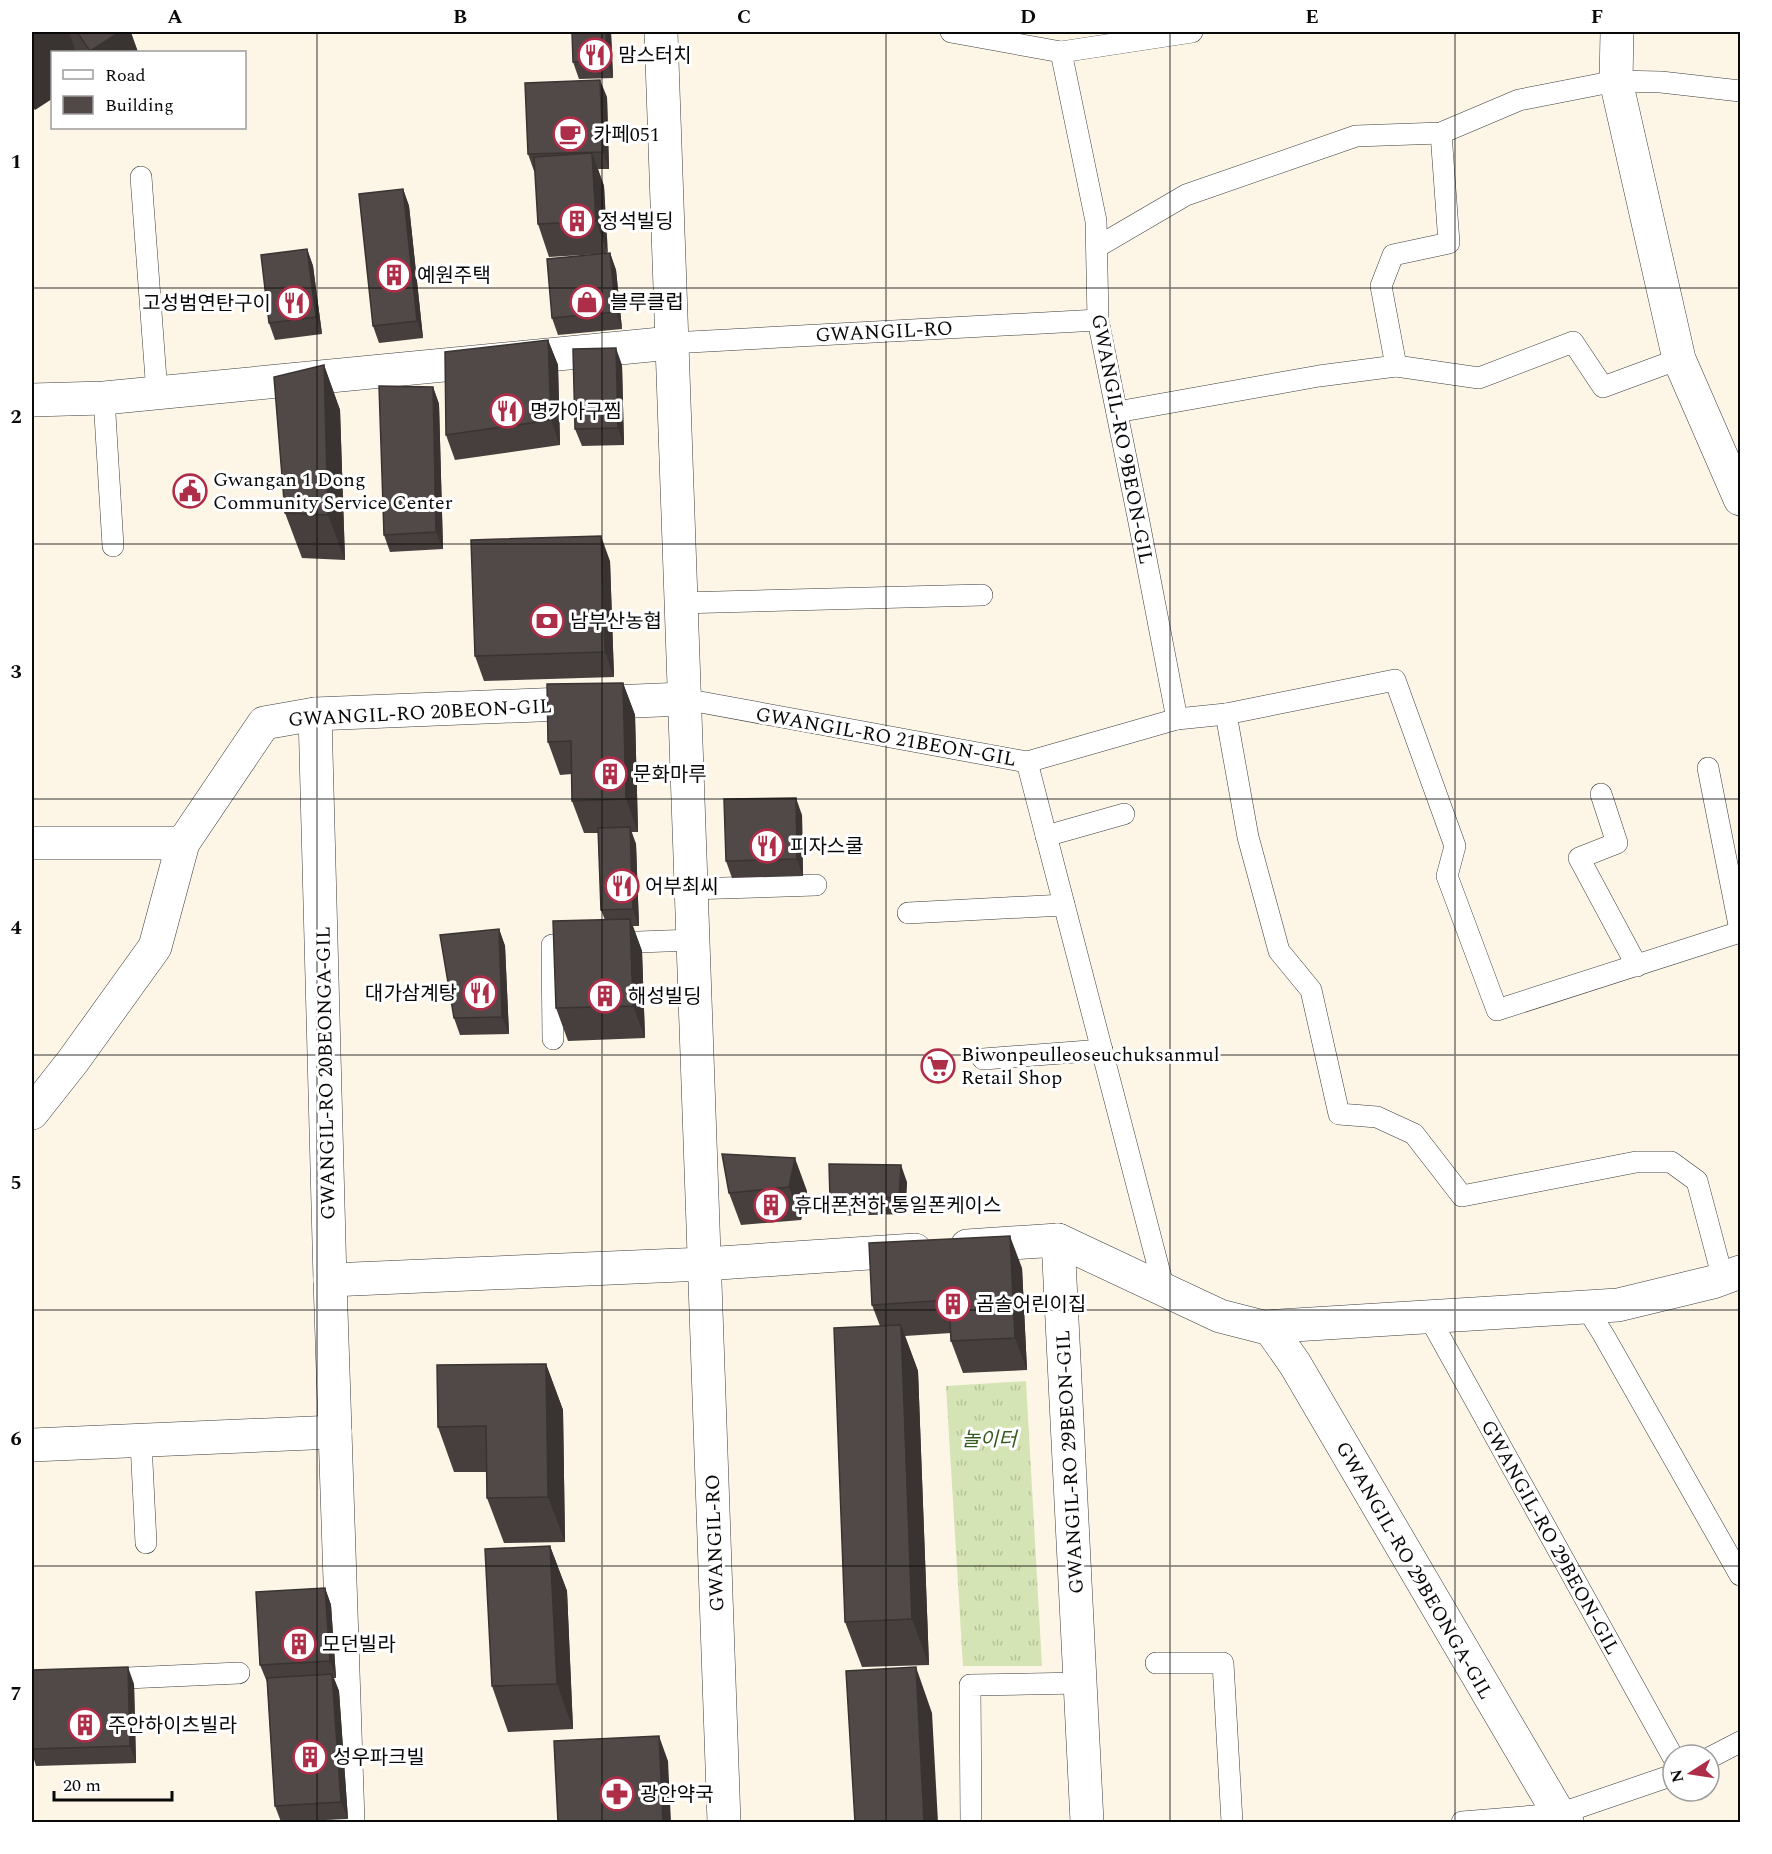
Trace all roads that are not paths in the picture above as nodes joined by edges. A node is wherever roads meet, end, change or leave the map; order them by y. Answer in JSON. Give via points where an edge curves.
{"nodes":[{"id":1,"x":661,"y":32,"type":"edge"},
{"id":2,"x":951,"y":32,"type":"edge"},
{"id":3,"x":1192,"y":32,"type":"edge"},
{"id":4,"x":1617,"y":32,"type":"edge"},
{"id":5,"x":990,"y":35,"type":"edge"},
{"id":6,"x":1061,"y":52,"type":"junction"},
{"id":7,"x":1616,"y":81,"type":"junction"},
{"id":8,"x":1740,"y":91,"type":"edge"},
{"id":9,"x":1441,"y":133,"type":"junction"},
{"id":10,"x":141,"y":177,"type":"dead end"},
{"id":11,"x":1097,"y":247,"type":"junction"},
{"id":12,"x":1098,"y":320,"type":"junction"},
{"id":13,"x":671,"y":343,"type":"junction"},
{"id":14,"x":1679,"y":359,"type":"junction"},
{"id":15,"x":1396,"y":366,"type":"junction"},
{"id":16,"x":157,"y":393,"type":"junction"},
{"id":17,"x":104,"y":398,"type":"junction"},
{"id":18,"x":32,"y":400,"type":"edge"},
{"id":19,"x":1117,"y":412,"type":"junction"},
{"id":20,"x":1740,"y":499,"type":"edge"},
{"id":21,"x":113,"y":546,"type":"dead end"},
{"id":22,"x":982,"y":595,"type":"dead end"},
{"id":23,"x":680,"y":603,"type":"junction"},
{"id":24,"x":684,"y":699,"type":"junction"},
{"id":25,"x":315,"y":714,"type":"junction"},
{"id":26,"x":1226,"y":714,"type":"junction"},
{"id":27,"x":1177,"y":719,"type":"junction"},
{"id":28,"x":1027,"y":762,"type":"junction"},
{"id":29,"x":1708,"y":768,"type":"dead end"},
{"id":30,"x":1601,"y":794,"type":"dead end"},
{"id":31,"x":1124,"y":814,"type":"dead end"},
{"id":32,"x":1046,"y":836,"type":"junction"},
{"id":33,"x":32,"y":843,"type":"edge"},
{"id":34,"x":183,"y":843,"type":"junction"},
{"id":35,"x":816,"y":885,"type":"dead end"},
{"id":36,"x":690,"y":889,"type":"junction"},
{"id":37,"x":1064,"y":905,"type":"junction"},
{"id":38,"x":908,"y":913,"type":"dead end"},
{"id":39,"x":1740,"y":931,"type":"edge"},
{"id":40,"x":693,"y":940,"type":"junction"},
{"id":41,"x":1636,"y":966,"type":"junction"},
{"id":42,"x":553,"y":1039,"type":"edge"},
{"id":43,"x":1102,"y":1050,"type":"junction"},
{"id":44,"x":984,"y":1059,"type":"dead end"},
{"id":45,"x":32,"y":1113,"type":"edge"},
{"id":46,"x":1058,"y":1240,"type":"junction"},
{"id":47,"x":704,"y":1264,"type":"junction"},
{"id":48,"x":1732,"y":1275,"type":"edge"},
{"id":49,"x":330,"y":1280,"type":"junction"},
{"id":50,"x":1164,"y":1289,"type":"junction"},
{"id":51,"x":1586,"y":1307,"type":"junction"},
{"id":52,"x":1429,"y":1317,"type":"junction"},
{"id":53,"x":1269,"y":1327,"type":"junction"},
{"id":54,"x":335,"y":1432,"type":"junction"},
{"id":55,"x":141,"y":1442,"type":"junction"},
{"id":56,"x":32,"y":1445,"type":"edge"},
{"id":57,"x":146,"y":1543,"type":"dead end"},
{"id":58,"x":1740,"y":1575,"type":"edge"},
{"id":59,"x":1156,"y":1663,"type":"dead end"},
{"id":60,"x":239,"y":1673,"type":"dead end"},
{"id":61,"x":89,"y":1680,"type":"edge"},
{"id":62,"x":1080,"y":1683,"type":"junction"},
{"id":63,"x":1740,"y":1742,"type":"edge"},
{"id":64,"x":1665,"y":1743,"type":"edge"},
{"id":65,"x":1721,"y":1752,"type":"edge"},
{"id":66,"x":1661,"y":1780,"type":"edge"},
{"id":67,"x":1563,"y":1818,"type":"edge"},
{"id":68,"x":348,"y":1822,"type":"edge"},
{"id":69,"x":723,"y":1822,"type":"edge"},
{"id":70,"x":971,"y":1822,"type":"edge"},
{"id":71,"x":1087,"y":1822,"type":"edge"},
{"id":72,"x":1232,"y":1822,"type":"edge"},
{"id":73,"x":1462,"y":1822,"type":"edge"}],
"edges":[{"from":1,"to":13,"type":"street","name":"GWANGIL-RO"},
{"from":2,"to":5,"type":"lane"},
{"from":3,"to":6,"type":"lane"},
{"from":4,"to":7,"type":"street"},
{"from":5,"to":6,"type":"lane"},
{"from":6,"to":11,"type":"lane","name":"GWANGIL-RO 9BEON-GIL","via":[[1096,222]]},
{"from":7,"to":8,"type":"lane"},
{"from":7,"to":9,"type":"lane","via":[[1519,100]]},
{"from":7,"to":14,"type":"street"},
{"from":9,"to":11,"type":"lane","via":[[1356,136],[1186,195]]},
{"from":9,"to":15,"type":"lane","via":[[1449,243],[1393,255],[1381,286]]},
{"from":10,"to":16,"type":"lane"},
{"from":11,"to":12,"type":"lane","name":"GWANGIL-RO 9BEON-GIL"},
{"from":12,"to":13,"type":"lane","name":"GWANGIL-RO"},
{"from":12,"to":19,"type":"lane","name":"GWANGIL-RO 9BEON-GIL"},
{"from":13,"to":16,"type":"street"},
{"from":13,"to":23,"type":"street","name":"GWANGIL-RO"},
{"from":14,"to":15,"type":"lane","via":[[1604,387],[1573,342],[1479,378]]},
{"from":14,"to":20,"type":"street"},
{"from":15,"to":19,"type":"lane"},
{"from":16,"to":17,"type":"street"},
{"from":17,"to":18,"type":"street"},
{"from":17,"to":21,"type":"lane"},
{"from":19,"to":27,"type":"lane","name":"GWANGIL-RO 9BEON-GIL"},
{"from":22,"to":23,"type":"lane"},
{"from":23,"to":24,"type":"street","name":"GWANGIL-RO"},
{"from":24,"to":25,"type":"street","name":"GWANGIL-RO 20BEON-GIL"},
{"from":24,"to":28,"type":"lane","name":"GWANGIL-RO 21BEON-GIL"},
{"from":24,"to":36,"type":"street","name":"GWANGIL-RO"},
{"from":25,"to":34,"type":"street","name":"GWANGIL-RO 20BEON-GIL","via":[[264,723]]},
{"from":25,"to":49,"type":"street","name":"GWANGIL-RO 20BEONGA-GIL"},
{"from":26,"to":27,"type":"lane","name":"GWANGIL-RO 21BEON-GIL"},
{"from":26,"to":41,"type":"lane","name":"GWANGIL-RO 21BEON-GIL","via":[[1395,680],[1455,846],[1447,876],[1497,1010]]},
{"from":26,"to":48,"type":"lane","via":[[1248,837],[1279,951],[1311,990],[1339,1114],[1377,1117],[1414,1134],[1462,1196],[1636,1162],[1671,1162],[1697,1181]]},
{"from":27,"to":28,"type":"lane","name":"GWANGIL-RO 21BEON-GIL"},
{"from":28,"to":32,"type":"lane"},
{"from":29,"to":39,"type":"lane","name":"GWANGIL-RO 21BEON-GIL"},
{"from":30,"to":41,"type":"lane","via":[[1617,843],[1579,858]]},
{"from":31,"to":32,"type":"lane"},
{"from":32,"to":37,"type":"lane"},
{"from":33,"to":34,"type":"street"},
{"from":34,"to":45,"type":"street","name":"GWANGIL-RO 20BEON-GIL","via":[[155,947]]},
{"from":35,"to":36,"type":"lane"},
{"from":36,"to":40,"type":"street","name":"GWANGIL-RO"},
{"from":37,"to":38,"type":"lane"},
{"from":37,"to":43,"type":"lane"},
{"from":39,"to":41,"type":"lane","name":"GWANGIL-RO 21BEON-GIL"},
{"from":40,"to":42,"type":"lane","via":[[552,945]]},
{"from":40,"to":47,"type":"street","name":"GWANGIL-RO"},
{"from":43,"to":44,"type":"lane"},
{"from":43,"to":50,"type":"lane"},
{"from":46,"to":47,"type":"street"},
{"from":46,"to":50,"type":"street"},
{"from":46,"to":62,"type":"street","name":"GWANGIL-RO 29BEON-GIL"},
{"from":47,"to":49,"type":"street"},
{"from":47,"to":69,"type":"street","name":"GWANGIL-RO"},
{"from":48,"to":51,"type":"street","via":[[1618,1305]]},
{"from":49,"to":54,"type":"street","name":"GWANGIL-RO 20BEONGA-GIL"},
{"from":50,"to":53,"type":"street","via":[[1220,1316]]},
{"from":51,"to":52,"type":"street"},
{"from":51,"to":58,"type":"lane"},
{"from":52,"to":53,"type":"street"},
{"from":52,"to":64,"type":"lane","name":"GWANGIL-RO 29BEON-GIL"},
{"from":53,"to":67,"type":"street","name":"GWANGIL-RO 29BEONGA-GIL","via":[[1295,1364]]},
{"from":54,"to":55,"type":"street"},
{"from":54,"to":68,"type":"street","name":"GWANGIL-RO 20BEONGA-GIL"},
{"from":55,"to":56,"type":"street"},
{"from":55,"to":57,"type":"lane"},
{"from":59,"to":72,"type":"lane","via":[[1222,1663]]},
{"from":60,"to":61,"type":"lane"},
{"from":62,"to":70,"type":"lane","via":[[970,1685]]},
{"from":62,"to":71,"type":"street","name":"GWANGIL-RO 29BEON-GIL"},
{"from":63,"to":65,"type":"lane"},
{"from":66,"to":67,"type":"lane"},
{"from":67,"to":73,"type":"lane"}]}
